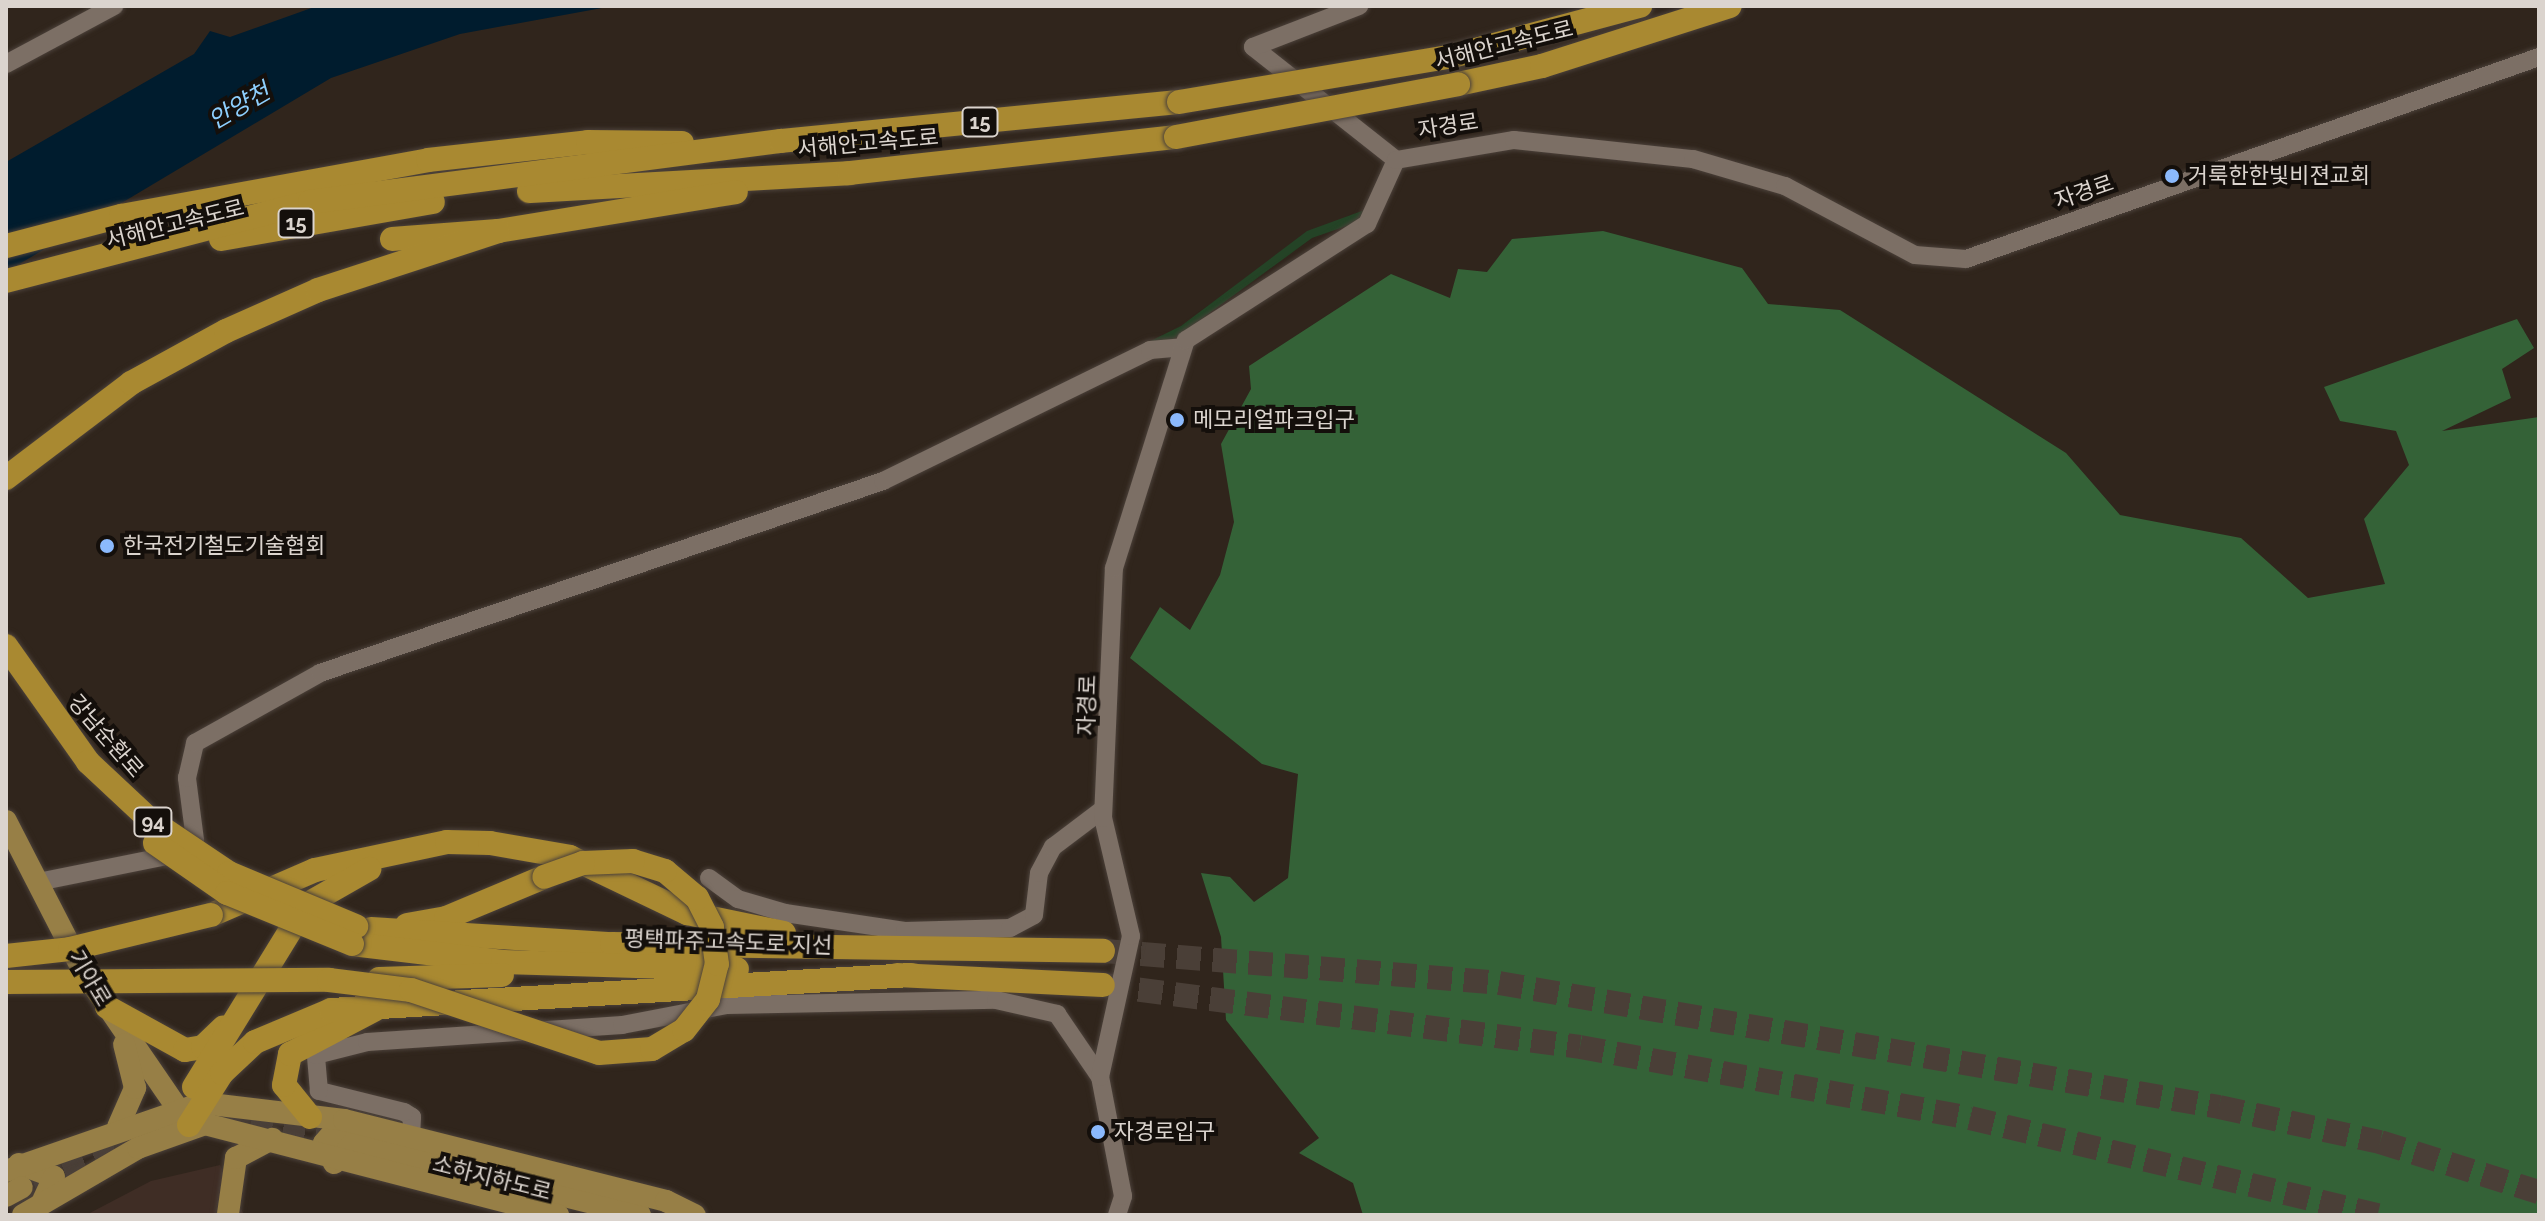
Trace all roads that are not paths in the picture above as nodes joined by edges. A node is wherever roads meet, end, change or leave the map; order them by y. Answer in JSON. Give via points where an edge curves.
{"nodes":[{"id":1,"x":114,"y":6,"type":"edge"},
{"id":2,"x":1359,"y":6,"type":"edge"},
{"id":3,"x":1640,"y":6,"type":"edge"},
{"id":4,"x":1730,"y":6,"type":"edge"},
{"id":5,"x":2539,"y":57,"type":"edge"},
{"id":6,"x":14,"y":60,"type":"edge"},
{"id":7,"x":781,"y":141,"type":"junction"},
{"id":8,"x":1396,"y":160,"type":"junction"},
{"id":9,"x":849,"y":173,"type":"junction"},
{"id":10,"x":593,"y":176,"type":"junction"},
{"id":11,"x":498,"y":231,"type":"junction"},
{"id":12,"x":392,"y":239,"type":"dead end"},
{"id":13,"x":6,"y":246,"type":"edge"},
{"id":14,"x":6,"y":281,"type":"edge"},
{"id":15,"x":6,"y":298,"type":"edge"},
{"id":16,"x":1182,"y":347,"type":"junction"},
{"id":17,"x":6,"y":478,"type":"edge"},
{"id":18,"x":6,"y":646,"type":"edge"},
{"id":19,"x":6,"y":675,"type":"edge"},
{"id":20,"x":1102,"y":810,"type":"junction"},
{"id":21,"x":8,"y":829,"type":"edge"},
{"id":22,"x":447,"y":842,"type":"junction"},
{"id":23,"x":709,"y":878,"type":"dead end"},
{"id":24,"x":38,"y":882,"type":"junction"},
{"id":25,"x":360,"y":933,"type":"junction"},
{"id":26,"x":914,"y":943,"type":"junction"},
{"id":27,"x":1103,"y":951,"type":"tunnel mouth"},
{"id":28,"x":6,"y":956,"type":"edge"},
{"id":29,"x":616,"y":964,"type":"junction"},
{"id":30,"x":912,"y":975,"type":"junction"},
{"id":31,"x":329,"y":980,"type":"junction"},
{"id":32,"x":6,"y":982,"type":"edge"},
{"id":33,"x":1103,"y":985,"type":"tunnel mouth"},
{"id":34,"x":249,"y":994,"type":"junction"},
{"id":35,"x":379,"y":1008,"type":"junction"},
{"id":36,"x":114,"y":1017,"type":"junction"},
{"id":37,"x":1100,"y":1077,"type":"junction"},
{"id":38,"x":190,"y":1112,"type":"junction"},
{"id":39,"x":310,"y":1117,"type":"junction"},
{"id":40,"x":118,"y":1127,"type":"junction"},
{"id":41,"x":344,"y":1130,"type":"junction"},
{"id":42,"x":411,"y":1137,"type":"junction"},
{"id":43,"x":272,"y":1139,"type":"junction"},
{"id":44,"x":334,"y":1163,"type":"junction"},
{"id":45,"x":12,"y":1167,"type":"edge"},
{"id":46,"x":29,"y":1212,"type":"edge"},
{"id":47,"x":228,"y":1214,"type":"edge"},
{"id":48,"x":558,"y":1215,"type":"edge"},
{"id":49,"x":640,"y":1215,"type":"edge"},
{"id":50,"x":695,"y":1215,"type":"edge"},
{"id":51,"x":1117,"y":1215,"type":"edge"}],
"edges":[{"from":1,"to":6,"type":"street"},
{"from":2,"to":8,"type":"street","via":[[1253,47]]},
{"from":3,"to":7,"type":"highway","name":"서해안고속도로","number":"15","bridge":true,"via":[[1449,57],[1179,102]]},
{"from":4,"to":9,"type":"highway","name":"서해안고속도로","number":"15","bridge":true,"via":[[1542,66],[1458,84],[1176,137]]},
{"from":5,"to":8,"type":"street","name":"자경로","via":[[1966,259],[1915,255],[1785,186],[1693,159],[1514,140]]},
{"from":7,"to":10,"type":"highway","name":"서해안고속도로","number":"15"},
{"from":7,"to":13,"type":"highway","via":[[588,142],[301,180]]},
{"from":8,"to":16,"type":"street","name":"자경로","via":[[1367,224],[1210,320]]},
{"from":9,"to":10,"type":"highway","name":"서해안고속도로","number":"15"},
{"from":9,"to":11,"type":"highway"},
{"from":10,"to":14,"type":"highway","name":"서해안고속도로","number":"15","via":[[310,202]]},
{"from":10,"to":15,"type":"highway","name":"서해안고속도로","number":"15","via":[[297,223]]},
{"from":11,"to":12,"type":"highway"},
{"from":11,"to":17,"type":"highway","via":[[394,264],[181,354],[76,421]]},
{"from":16,"to":20,"type":"street","name":"자경로","via":[[1114,568]]},
{"from":16,"to":24,"type":"street","via":[[1150,350],[883,481],[320,673],[195,743],[187,778],[195,840],[187,852]]},
{"from":18,"to":25,"type":"highway","name":"강남순환로","number":"94","bridge":true,"via":[[88,762],[150,820],[229,873]]},
{"from":19,"to":25,"type":"highway","name":"강남순환로","number":"94","bridge":true,"via":[[70,764],[144,835],[227,893]]},
{"from":20,"to":23,"type":"street","via":[[1053,847],[1039,873],[1034,915],[1010,928],[905,931],[736,908]]},
{"from":20,"to":37,"type":"street","name":"자경로","via":[[1131,936]]},
{"from":21,"to":24,"type":"main road","name":"기아로"},
{"from":22,"to":26,"type":"highway","via":[[531,847],[570,857],[721,924]]},
{"from":22,"to":28,"type":"highway","bridge":true,"via":[[315,870],[211,915],[70,949]]},
{"from":22,"to":34,"type":"highway","via":[[340,881],[306,905]]},
{"from":24,"to":36,"type":"main road","name":"기아로"},
{"from":25,"to":26,"type":"highway","name":"평택파주고속도로 지선","via":[[612,944]]},
{"from":25,"to":29,"type":"highway","name":"평택파주고속도로 지선","via":[[426,956]]},
{"from":25,"to":31,"type":"highway","bridge":true,"via":[[446,918],[583,863],[633,861],[665,871],[697,898],[712,927],[717,964],[708,999],[684,1030],[652,1049],[599,1053],[451,999]]},
{"from":26,"to":27,"type":"highway","name":"평택파주고속도로 지선"},
{"from":29,"to":30,"type":"highway","name":"평택파주고속도로 지선"},
{"from":29,"to":31,"type":"highway","bridge":true,"via":[[508,975]]},
{"from":30,"to":33,"type":"highway","name":"평택파주고속도로 지선"},
{"from":30,"to":35,"type":"highway"},
{"from":31,"to":32,"type":"highway","bridge":true},
{"from":34,"to":36,"type":"highway","via":[[203,1047],[185,1050]]},
{"from":34,"to":38,"type":"highway"},
{"from":35,"to":38,"type":"highway","via":[[331,1010],[255,1042]]},
{"from":35,"to":39,"type":"highway","via":[[290,1054],[284,1085]]},
{"from":36,"to":38,"type":"main road","name":"기아로"},
{"from":36,"to":40,"type":"main road","via":[[135,1088]]},
{"from":37,"to":42,"type":"street","via":[[1057,1014],[996,1000],[728,999],[622,1025],[367,1042],[316,1055],[319,1091],[404,1112],[412,1117]]},
{"from":37,"to":51,"type":"street","name":"자경로","via":[[1123,1196]]},
{"from":38,"to":39,"type":"main road"},
{"from":38,"to":40,"type":"main road"},
{"from":38,"to":43,"type":"main road"},
{"from":38,"to":46,"type":"main road"},
{"from":39,"to":41,"type":"main road"},
{"from":40,"to":45,"type":"main road"},
{"from":41,"to":42,"type":"main road"},
{"from":41,"to":44,"type":"main road","via":[[324,1143]]},
{"from":41,"to":49,"type":"main road","name":"소하지하도로"},
{"from":42,"to":50,"type":"main road","via":[[666,1201]]},
{"from":43,"to":44,"type":"main road"},
{"from":43,"to":47,"type":"main road","via":[[236,1158]]},
{"from":44,"to":48,"type":"main road"},
{"from":45,"to":46,"type":"main road","via":[[54,1177],[51,1195]]}]}
